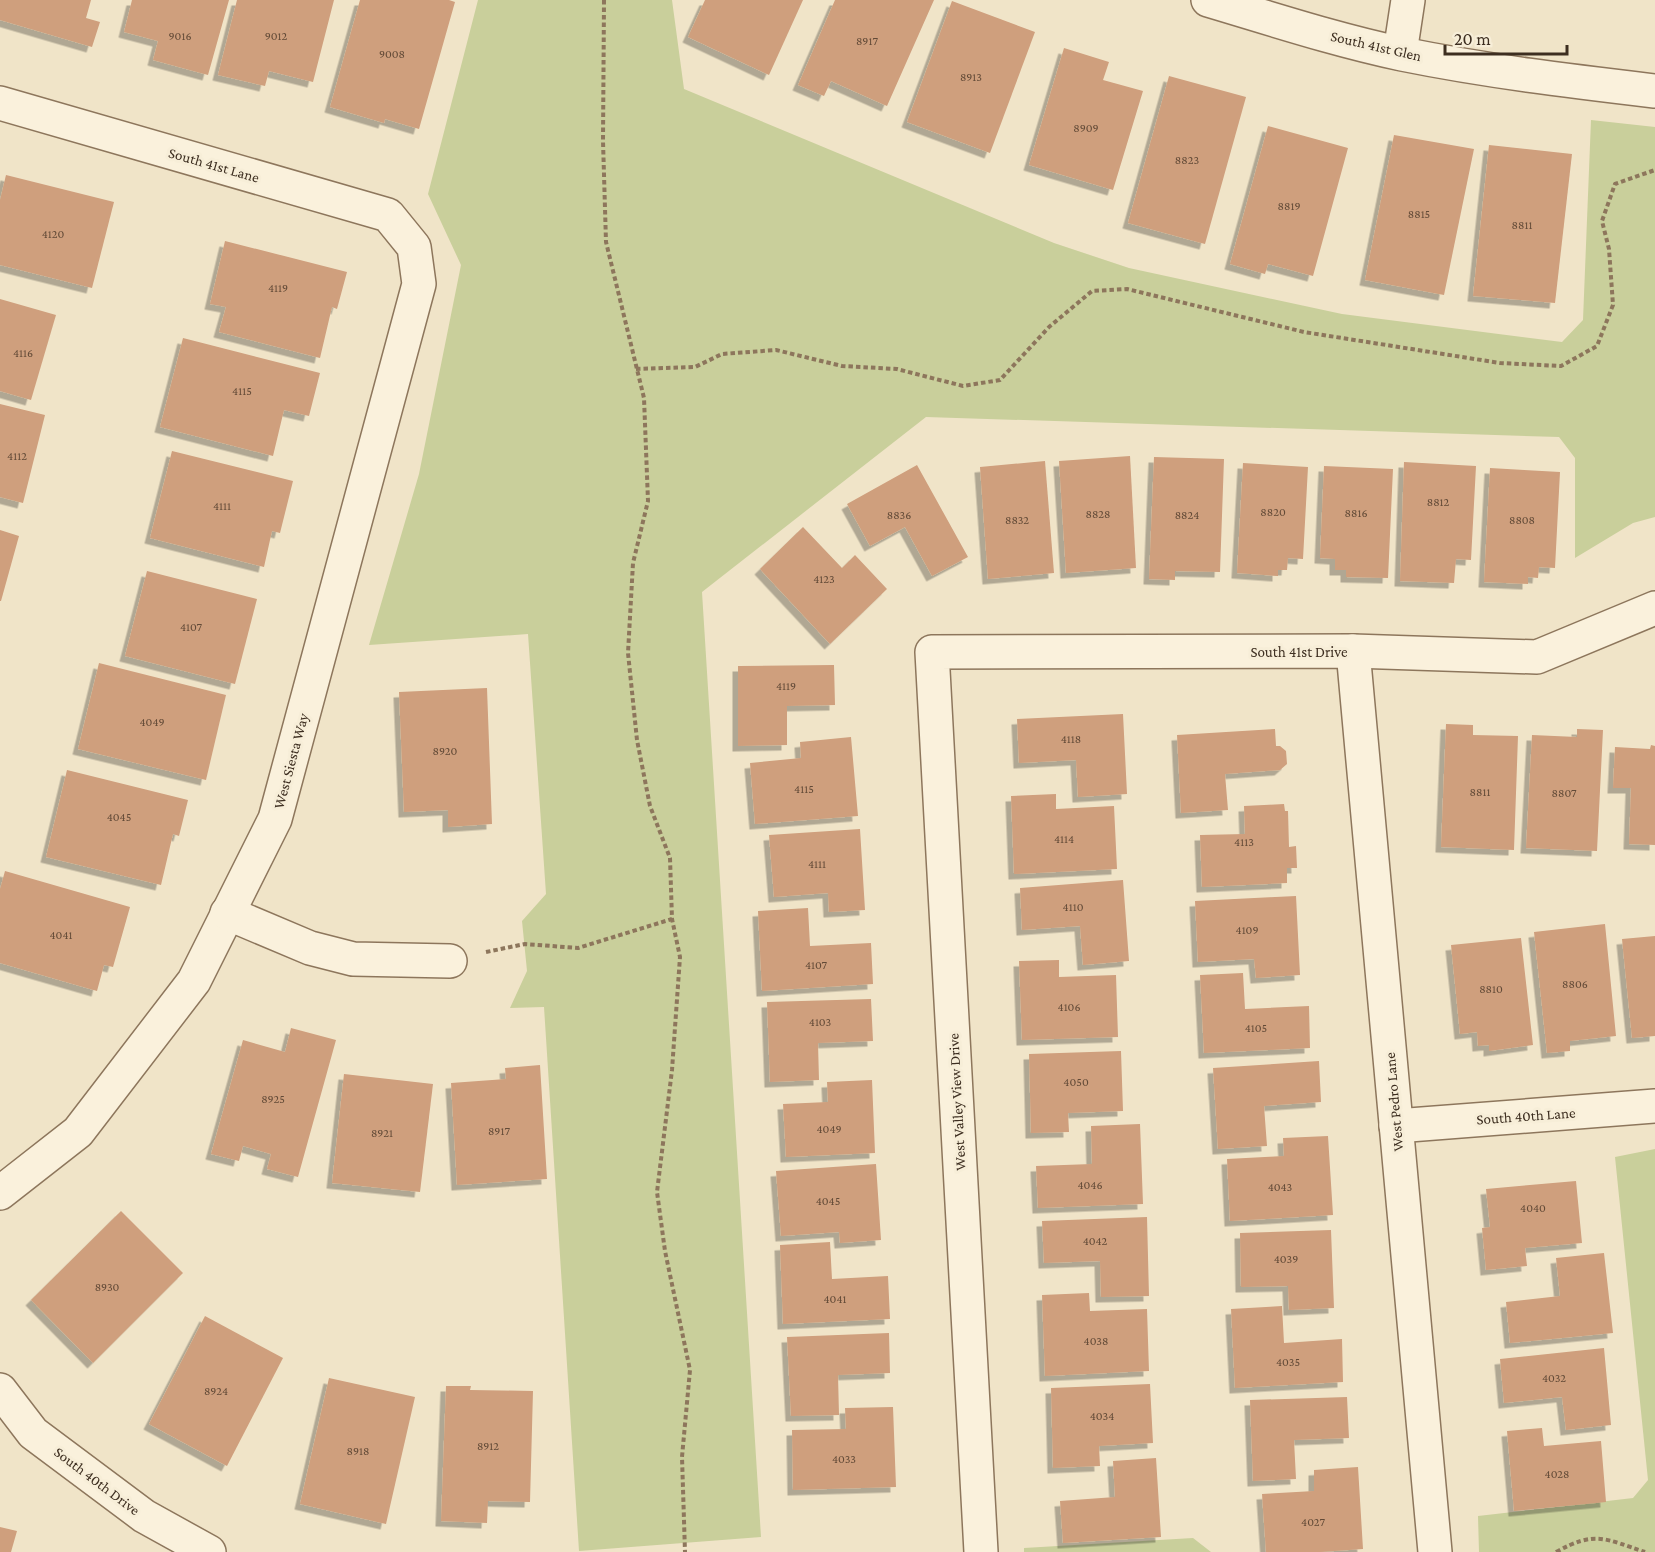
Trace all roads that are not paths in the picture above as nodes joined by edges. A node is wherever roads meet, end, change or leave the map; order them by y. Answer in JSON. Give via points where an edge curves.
{"nodes":[{"id":1,"x":1208,"y":0,"type":"edge"},
{"id":2,"x":1408,"y":0,"type":"edge"},
{"id":3,"x":1400,"y":53,"type":"junction"},
{"id":4,"x":1655,"y":91,"type":"edge"},
{"id":5,"x":0,"y":103,"type":"edge"},
{"id":6,"x":414,"y":247,"type":"joint"},
{"id":7,"x":1655,"y":608,"type":"edge"},
{"id":8,"x":1353,"y":651,"type":"junction"},
{"id":9,"x":932,"y":652,"type":"joint"},
{"id":10,"x":227,"y":913,"type":"junction"},
{"id":11,"x":450,"y":961,"type":"road end"},
{"id":12,"x":1655,"y":1106,"type":"edge"},
{"id":13,"x":1396,"y":1126,"type":"junction"},
{"id":14,"x":0,"y":1193,"type":"edge"},
{"id":15,"x":0,"y":1390,"type":"edge"},
{"id":16,"x":209,"y":1552,"type":"edge"},
{"id":17,"x":981,"y":1552,"type":"edge"},
{"id":18,"x":1435,"y":1552,"type":"edge"}],
"edges":[{"from":1,"to":3,"type":"street","name":"South 41st Glen"},
{"from":2,"to":3,"type":"street"},
{"from":3,"to":4,"type":"street","name":"South 41st Glen","via":[[1531,77]]},
{"from":5,"to":6,"type":"street","name":"South 41st Lane","via":[[388,215]]},
{"from":6,"to":10,"type":"street","name":"West Siesta Way","via":[[418,284],[275,819]]},
{"from":7,"to":8,"type":"street","name":"South 41st Drive","via":[[1537,657]]},
{"from":8,"to":9,"type":"street","name":"South 41st Drive"},
{"from":8,"to":13,"type":"street","name":"West Pedro Lane"},
{"from":9,"to":17,"type":"street","name":"West Valley View Drive"},
{"from":10,"to":11,"type":"street","via":[[310,948],[353,959]]},
{"from":10,"to":14,"type":"street","name":"West Siesta Way","via":[[194,981],[78,1132]]},
{"from":12,"to":13,"type":"street","name":"South 40th Lane"},
{"from":13,"to":18,"type":"street","name":"West Pedro Lane"},
{"from":15,"to":16,"type":"street","name":"South 40th Drive","via":[[33,1433],[144,1516]]}]}
